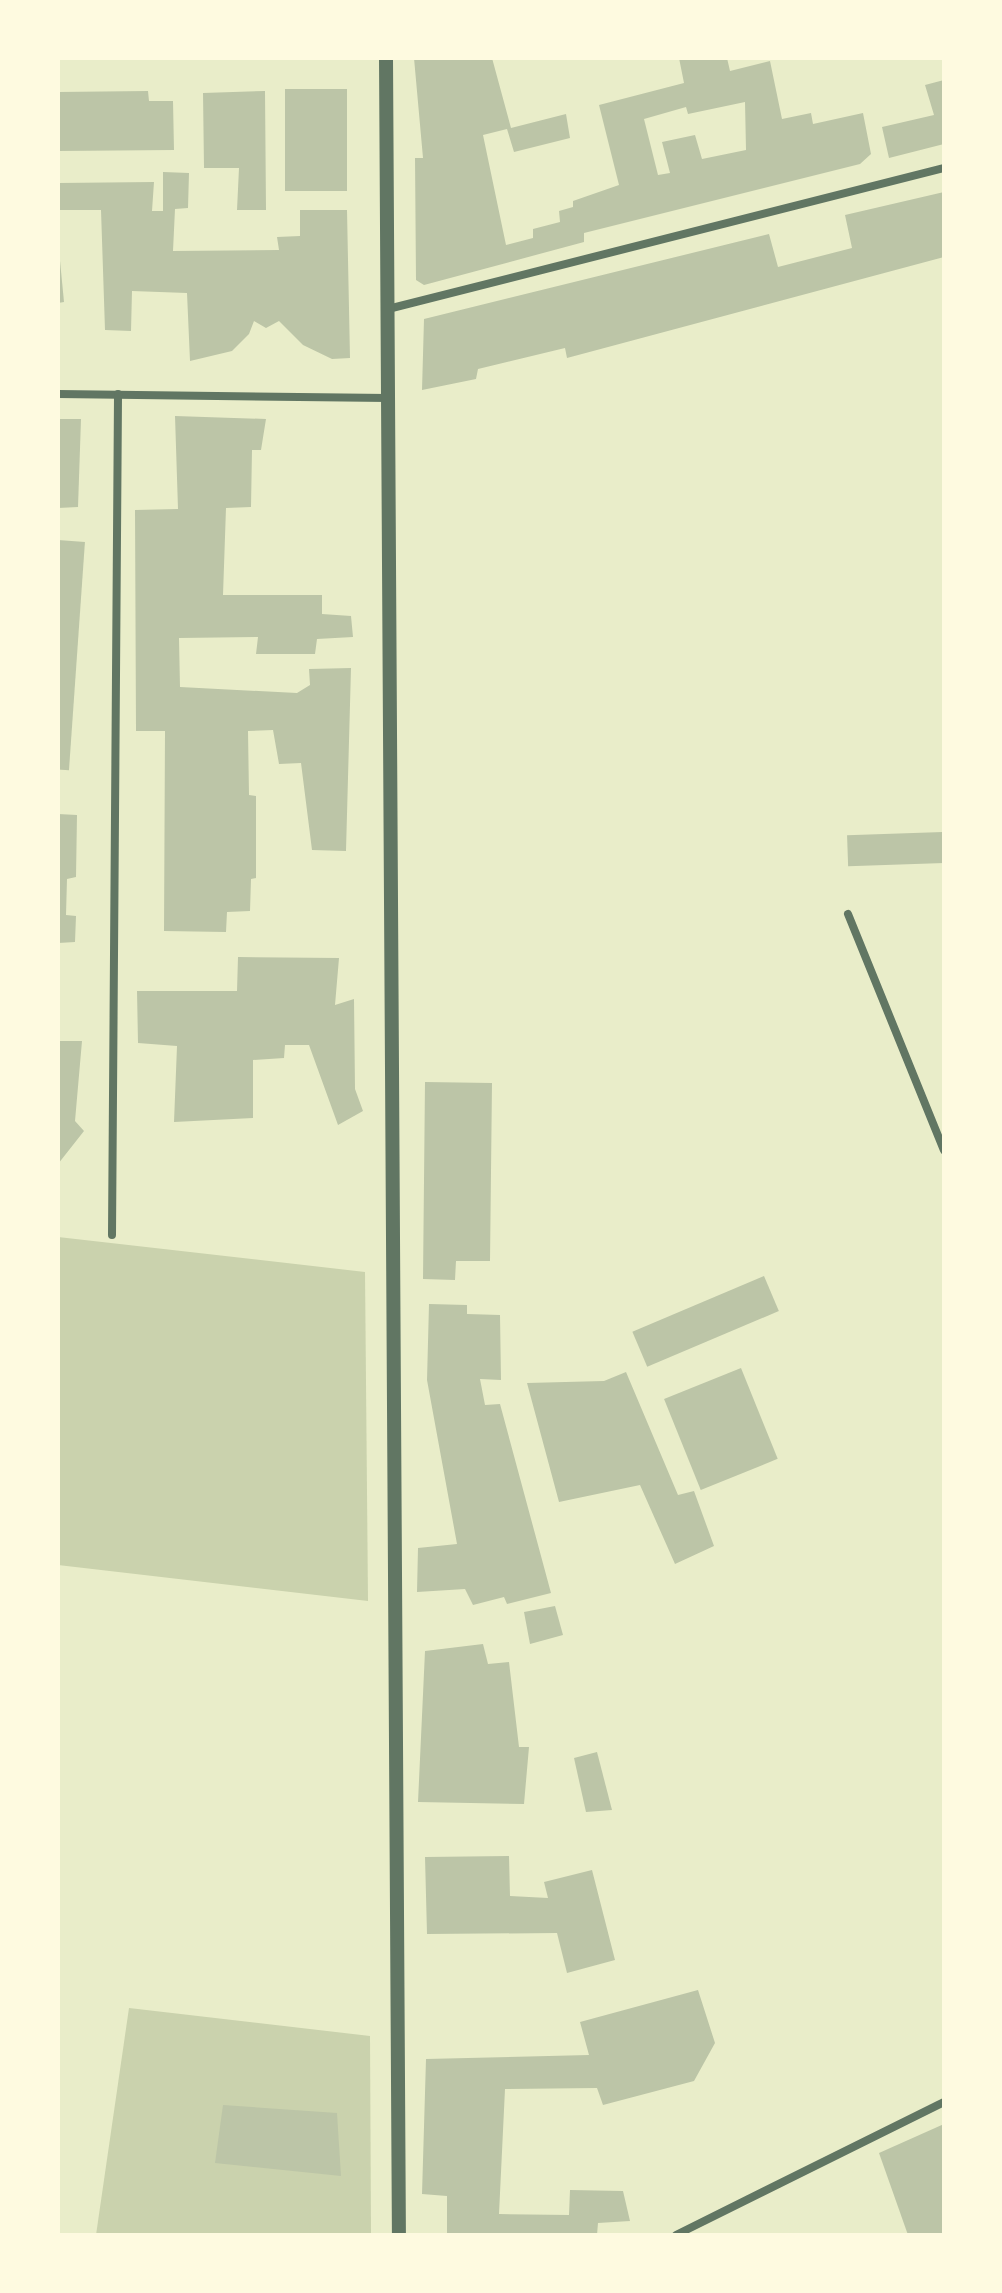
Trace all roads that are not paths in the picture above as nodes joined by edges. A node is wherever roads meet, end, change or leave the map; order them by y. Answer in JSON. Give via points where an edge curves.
{"nodes":[{"id":1,"x":386,"y":58,"type":"edge"},
{"id":2,"x":944,"y":168,"type":"edge"},
{"id":3,"x":388,"y":309,"type":"junction"},
{"id":4,"x":58,"y":394,"type":"edge"},
{"id":5,"x":118,"y":394,"type":"junction"},
{"id":6,"x":389,"y":398,"type":"junction"},
{"id":7,"x":848,"y":914,"type":"dead end"},
{"id":8,"x":944,"y":1150,"type":"edge"},
{"id":9,"x":112,"y":1235,"type":"dead end"},
{"id":10,"x":944,"y":2102,"type":"edge"},
{"id":11,"x":399,"y":2235,"type":"edge"},
{"id":12,"x":676,"y":2235,"type":"edge"}],
"edges":[{"from":1,"to":3,"type":"street"},
{"from":2,"to":3,"type":"street"},
{"from":3,"to":6,"type":"street"},
{"from":4,"to":5,"type":"street"},
{"from":5,"to":6,"type":"street"},
{"from":5,"to":9,"type":"street"},
{"from":6,"to":11,"type":"street","via":[[389,1242],[400,1916]]},
{"from":7,"to":8,"type":"street"},
{"from":10,"to":12,"type":"street"}]}
